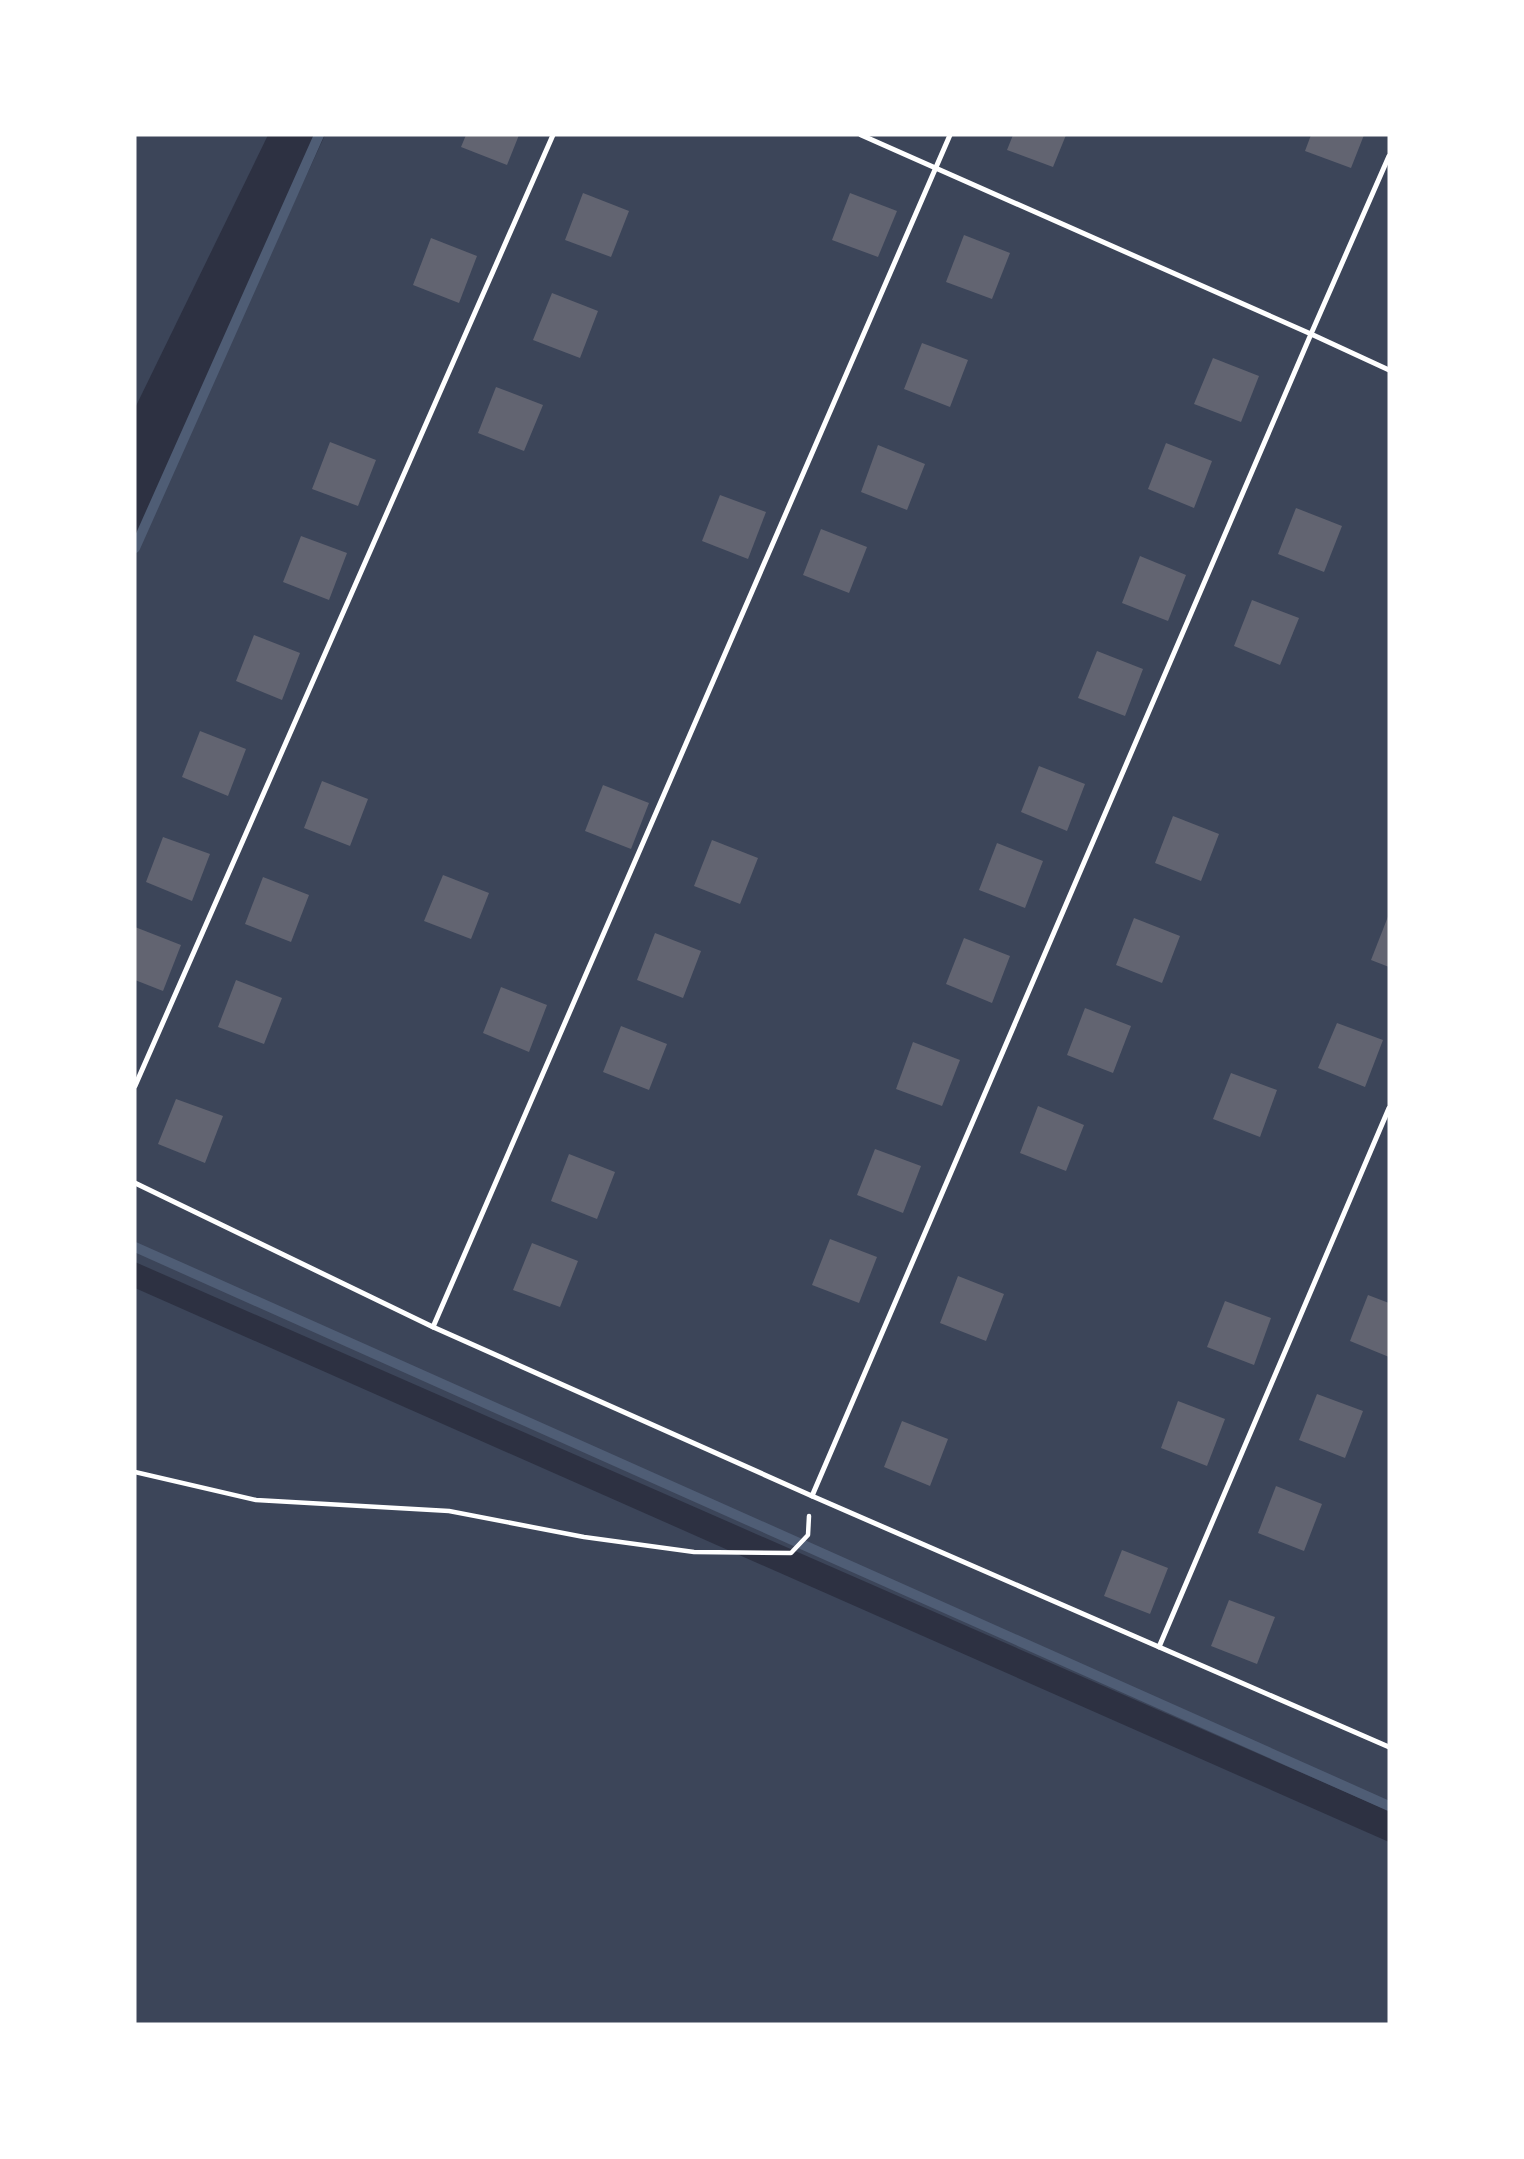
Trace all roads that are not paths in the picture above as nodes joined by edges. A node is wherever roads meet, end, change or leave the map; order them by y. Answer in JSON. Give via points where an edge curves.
{"nodes":[{"id":1,"x":553,"y":135,"type":"edge"},
{"id":2,"x":861,"y":135,"type":"edge"},
{"id":3,"x":950,"y":135,"type":"edge"},
{"id":4,"x":1389,"y":156,"type":"edge"},
{"id":5,"x":935,"y":168,"type":"junction"},
{"id":6,"x":1311,"y":334,"type":"junction"},
{"id":7,"x":1389,"y":370,"type":"edge"},
{"id":8,"x":135,"y":1086,"type":"edge"},
{"id":9,"x":1389,"y":1108,"type":"edge"},
{"id":10,"x":135,"y":1183,"type":"edge"},
{"id":11,"x":433,"y":1327,"type":"junction"},
{"id":12,"x":811,"y":1496,"type":"junction"},
{"id":13,"x":1158,"y":1647,"type":"junction"},
{"id":14,"x":1389,"y":1747,"type":"edge"}],
"edges":[{"from":1,"to":8,"type":"lane"},
{"from":2,"to":5,"type":"lane"},
{"from":3,"to":5,"type":"lane"},
{"from":4,"to":6,"type":"lane"},
{"from":5,"to":6,"type":"lane"},
{"from":5,"to":11,"type":"lane"},
{"from":6,"to":7,"type":"lane"},
{"from":6,"to":12,"type":"lane"},
{"from":9,"to":13,"type":"lane"},
{"from":10,"to":11,"type":"lane"},
{"from":11,"to":12,"type":"lane"},
{"from":12,"to":13,"type":"lane"},
{"from":13,"to":14,"type":"lane"}]}
